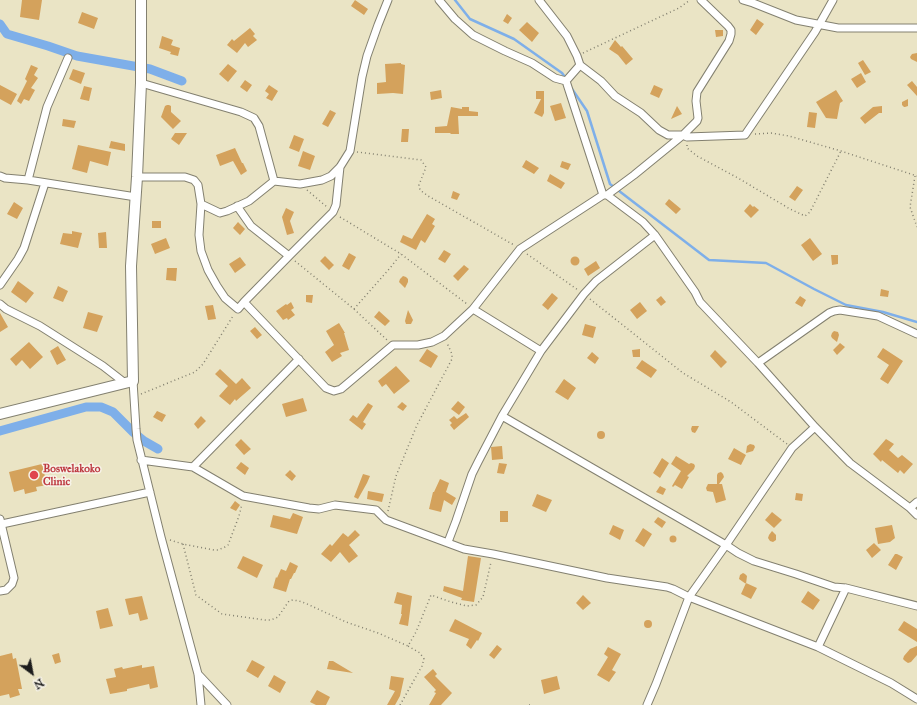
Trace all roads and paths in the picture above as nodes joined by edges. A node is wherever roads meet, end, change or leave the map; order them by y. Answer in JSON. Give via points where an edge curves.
{"nodes":[{"id":1,"x":141,"y":0,"type":"edge"},
{"id":2,"x":388,"y":0,"type":"edge"},
{"id":3,"x":439,"y":0,"type":"edge"},
{"id":4,"x":539,"y":0,"type":"edge"},
{"id":5,"x":690,"y":0,"type":"edge"},
{"id":6,"x":701,"y":0,"type":"edge"},
{"id":7,"x":743,"y":0,"type":"edge"},
{"id":8,"x":833,"y":0,"type":"edge"},
{"id":9,"x":819,"y":24,"type":"junction"},
{"id":10,"x":917,"y":28,"type":"edge"},
{"id":11,"x":578,"y":56,"type":"junction"},
{"id":12,"x":68,"y":58,"type":"dead end"},
{"id":13,"x":576,"y":69,"type":"junction"},
{"id":14,"x":566,"y":81,"type":"junction"},
{"id":15,"x":141,"y":83,"type":"junction"},
{"id":16,"x":745,"y":135,"type":"junction"},
{"id":17,"x":685,"y":136,"type":"junction"},
{"id":18,"x":350,"y":150,"type":"junction"},
{"id":19,"x":841,"y":152,"type":"junction"},
{"id":20,"x":340,"y":167,"type":"junction"},
{"id":21,"x":0,"y":176,"type":"edge"},
{"id":22,"x":916,"y":176,"type":"edge"},
{"id":23,"x":137,"y":177,"type":"junction"},
{"id":24,"x":28,"y":180,"type":"junction"},
{"id":25,"x":274,"y":181,"type":"junction"},
{"id":26,"x":45,"y":183,"type":"junction"},
{"id":27,"x":300,"y":184,"type":"junction"},
{"id":28,"x":605,"y":195,"type":"junction"},
{"id":29,"x":136,"y":197,"type":"junction"},
{"id":30,"x":201,"y":204,"type":"junction"},
{"id":31,"x":237,"y":206,"type":"junction"},
{"id":32,"x":333,"y":212,"type":"junction"},
{"id":33,"x":917,"y":227,"type":"edge"},
{"id":34,"x":655,"y":235,"type":"junction"},
{"id":35,"x":520,"y":249,"type":"junction"},
{"id":36,"x":401,"y":254,"type":"junction"},
{"id":37,"x":289,"y":256,"type":"junction"},
{"id":38,"x":0,"y":285,"type":"edge"},
{"id":39,"x":584,"y":294,"type":"junction"},
{"id":40,"x":244,"y":302,"type":"junction"},
{"id":41,"x":0,"y":304,"type":"edge"},
{"id":42,"x":238,"y":309,"type":"junction"},
{"id":43,"x":354,"y":309,"type":"junction"},
{"id":44,"x":473,"y":309,"type":"junction"},
{"id":45,"x":917,"y":334,"type":"edge"},
{"id":46,"x":444,"y":336,"type":"junction"},
{"id":47,"x":393,"y":345,"type":"junction"},
{"id":48,"x":541,"y":352,"type":"junction"},
{"id":49,"x":299,"y":360,"type":"junction"},
{"id":50,"x":758,"y":363,"type":"junction"},
{"id":51,"x":129,"y":382,"type":"junction"},
{"id":52,"x":134,"y":397,"type":"junction"},
{"id":53,"x":0,"y":414,"type":"edge"},
{"id":54,"x":502,"y":416,"type":"junction"},
{"id":55,"x":815,"y":427,"type":"junction"},
{"id":56,"x":792,"y":448,"type":"junction"},
{"id":57,"x":141,"y":460,"type":"junction"},
{"id":58,"x":193,"y":467,"type":"junction"},
{"id":59,"x":150,"y":492,"type":"junction"},
{"id":60,"x":243,"y":496,"type":"junction"},
{"id":61,"x":917,"y":502,"type":"edge"},
{"id":62,"x":910,"y":508,"type":"junction"},
{"id":63,"x":917,"y":515,"type":"edge"},
{"id":64,"x":386,"y":520,"type":"junction"},
{"id":65,"x":1,"y":522,"type":"edge"},
{"id":66,"x":161,"y":537,"type":"junction"},
{"id":67,"x":448,"y":542,"type":"junction"},
{"id":68,"x":182,"y":544,"type":"junction"},
{"id":69,"x":726,"y":545,"type":"junction"},
{"id":70,"x":493,"y":554,"type":"junction"},
{"id":71,"x":846,"y":588,"type":"junction"},
{"id":72,"x":0,"y":591,"type":"edge"},
{"id":73,"x":689,"y":597,"type":"junction"},
{"id":74,"x":917,"y":606,"type":"edge"},
{"id":75,"x":408,"y":646,"type":"junction"},
{"id":76,"x":818,"y":647,"type":"junction"},
{"id":77,"x":198,"y":674,"type":"junction"},
{"id":78,"x":917,"y":699,"type":"edge"},
{"id":79,"x":201,"y":705,"type":"edge"},
{"id":80,"x":227,"y":705,"type":"edge"},
{"id":81,"x":400,"y":705,"type":"edge"},
{"id":82,"x":646,"y":705,"type":"edge"}],
"edges":[{"from":1,"to":15,"type":"street"},
{"from":2,"to":18,"type":"street","via":[[367,56]]},
{"from":3,"to":14,"type":"street","via":[[473,35],[532,63],[555,78]]},
{"from":4,"to":11,"type":"street","via":[[567,36]]},
{"from":5,"to":11,"type":"path","via":[[679,8]]},
{"from":6,"to":17,"type":"street","via":[[728,26],[731,34],[697,92],[698,118]]},
{"from":7,"to":9,"type":"street","via":[[796,20]]},
{"from":8,"to":9,"type":"street"},
{"from":9,"to":10,"type":"street","via":[[838,28]]},
{"from":9,"to":16,"type":"street"},
{"from":11,"to":13,"type":"street"},
{"from":12,"to":24,"type":"street","via":[[47,107]]},
{"from":13,"to":14,"type":"street"},
{"from":13,"to":17,"type":"street","via":[[601,82],[615,96],[668,135]]},
{"from":14,"to":28,"type":"street"},
{"from":15,"to":23,"type":"street"},
{"from":15,"to":25,"type":"street","via":[[254,118],[259,126]]},
{"from":16,"to":17,"type":"street"},
{"from":16,"to":19,"type":"path","via":[[789,136]]},
{"from":17,"to":19,"type":"path","via":[[687,148],[698,156],[805,216],[810,212]]},
{"from":17,"to":28,"type":"street"},
{"from":18,"to":20,"type":"street"},
{"from":18,"to":35,"type":"path","via":[[421,160],[426,167],[419,185],[420,190]]},
{"from":19,"to":22,"type":"path"},
{"from":20,"to":27,"type":"street","via":[[331,176],[322,180]]},
{"from":20,"to":32,"type":"street"},
{"from":21,"to":24,"type":"street"},
{"from":22,"to":33,"type":"path","via":[[910,207]]},
{"from":23,"to":29,"type":"street"},
{"from":23,"to":30,"type":"street","via":[[185,177],[194,180],[198,185]]},
{"from":24,"to":26,"type":"street"},
{"from":25,"to":27,"type":"street"},
{"from":25,"to":31,"type":"street","via":[[249,201]]},
{"from":26,"to":29,"type":"street"},
{"from":26,"to":38,"type":"street","via":[[24,248]]},
{"from":27,"to":32,"type":"path"},
{"from":28,"to":34,"type":"street","via":[[643,222]]},
{"from":28,"to":35,"type":"street"},
{"from":29,"to":51,"type":"street","via":[[131,266]]},
{"from":30,"to":31,"type":"street","via":[[220,213]]},
{"from":30,"to":42,"type":"street","via":[[201,251],[217,286],[225,298]]},
{"from":31,"to":37,"type":"street","via":[[251,226]]},
{"from":32,"to":36,"type":"path"},
{"from":32,"to":37,"type":"street"},
{"from":34,"to":39,"type":"street","via":[[596,281]]},
{"from":34,"to":50,"type":"street","via":[[700,302]]},
{"from":35,"to":39,"type":"path"},
{"from":35,"to":44,"type":"street"},
{"from":36,"to":43,"type":"path"},
{"from":36,"to":44,"type":"path"},
{"from":37,"to":40,"type":"street"},
{"from":37,"to":43,"type":"path"},
{"from":39,"to":48,"type":"street"},
{"from":39,"to":56,"type":"path","via":[[683,373],[731,402]]},
{"from":40,"to":42,"type":"street"},
{"from":40,"to":49,"type":"street"},
{"from":41,"to":51,"type":"street"},
{"from":42,"to":52,"type":"path","via":[[203,364],[195,372]]},
{"from":43,"to":47,"type":"path"},
{"from":44,"to":46,"type":"street"},
{"from":44,"to":48,"type":"street"},
{"from":45,"to":50,"type":"street","via":[[878,316],[834,311]]},
{"from":46,"to":47,"type":"street","via":[[418,345]]},
{"from":46,"to":64,"type":"path","via":[[452,360],[417,425],[399,468]]},
{"from":47,"to":49,"type":"street","via":[[341,389],[334,391],[326,388]]},
{"from":48,"to":54,"type":"street"},
{"from":49,"to":58,"type":"street"},
{"from":50,"to":55,"type":"street"},
{"from":51,"to":52,"type":"street"},
{"from":51,"to":53,"type":"street"},
{"from":52,"to":57,"type":"street"},
{"from":54,"to":67,"type":"street","via":[[472,474]]},
{"from":54,"to":69,"type":"street"},
{"from":55,"to":56,"type":"street"},
{"from":55,"to":62,"type":"street","via":[[850,463]]},
{"from":56,"to":69,"type":"street"},
{"from":57,"to":58,"type":"street"},
{"from":57,"to":59,"type":"street"},
{"from":58,"to":60,"type":"street"},
{"from":59,"to":65,"type":"street"},
{"from":59,"to":66,"type":"street"},
{"from":60,"to":64,"type":"street","via":[[309,508],[319,509],[335,505],[376,510]]},
{"from":60,"to":68,"type":"path","via":[[239,516],[228,545],[214,550]]},
{"from":61,"to":62,"type":"street"},
{"from":62,"to":63,"type":"street"},
{"from":64,"to":67,"type":"street"},
{"from":65,"to":72,"type":"street","via":[[14,578],[9,587]]},
{"from":66,"to":68,"type":"path"},
{"from":66,"to":77,"type":"street"},
{"from":67,"to":70,"type":"street","via":[[464,549]]},
{"from":68,"to":75,"type":"path","via":[[196,595],[222,614],[272,620],[278,617],[288,601],[305,602],[346,622]]},
{"from":69,"to":71,"type":"street","via":[[754,561],[834,587]]},
{"from":69,"to":73,"type":"street"},
{"from":70,"to":73,"type":"street","via":[[607,578],[667,587]]},
{"from":70,"to":75,"type":"path","via":[[483,597],[476,605],[467,606],[432,595]]},
{"from":71,"to":74,"type":"street"},
{"from":71,"to":76,"type":"street"},
{"from":73,"to":76,"type":"street"},
{"from":73,"to":82,"type":"street"},
{"from":75,"to":81,"type":"path","via":[[420,653],[424,659]]},
{"from":76,"to":78,"type":"street","via":[[891,683]]},
{"from":77,"to":79,"type":"street"},
{"from":77,"to":80,"type":"street"}]}
